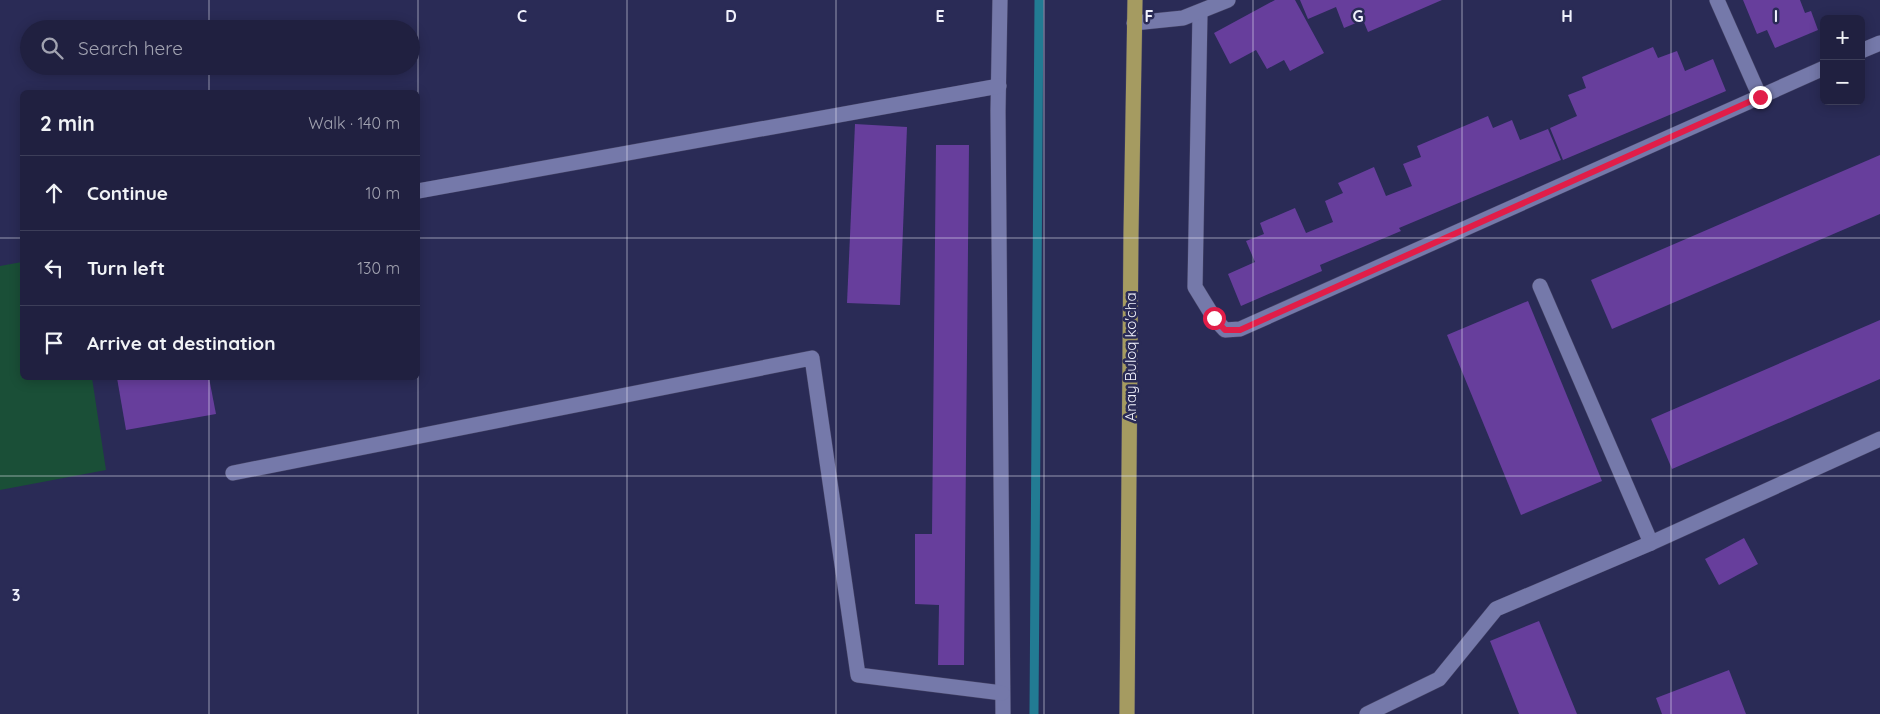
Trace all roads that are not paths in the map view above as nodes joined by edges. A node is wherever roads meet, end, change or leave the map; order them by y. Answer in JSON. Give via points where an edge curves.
{"nodes":[{"id":1,"x":1000,"y":0,"type":"edge"},
{"id":2,"x":1135,"y":0,"type":"edge"},
{"id":3,"x":1228,"y":0,"type":"edge"},
{"id":4,"x":1717,"y":0,"type":"edge"},
{"id":5,"x":1200,"y":13,"type":"junction"},
{"id":6,"x":1134,"y":23,"type":"junction"},
{"id":7,"x":1880,"y":43,"type":"edge"},
{"id":8,"x":1865,"y":49,"type":"edge"},
{"id":9,"x":1820,"y":70,"type":"edge"},
{"id":10,"x":999,"y":86,"type":"junction"},
{"id":11,"x":1760,"y":97,"type":"junction"},
{"id":12,"x":420,"y":191,"type":"edge"},
{"id":13,"x":1540,"y":286,"type":"dead end"},
{"id":14,"x":1880,"y":439,"type":"edge"},
{"id":15,"x":233,"y":473,"type":"dead end"},
{"id":16,"x":1651,"y":543,"type":"junction"},
{"id":17,"x":1002,"y":693,"type":"junction"},
{"id":18,"x":1003,"y":714,"type":"edge"},
{"id":19,"x":1127,"y":714,"type":"edge"},
{"id":20,"x":1367,"y":714,"type":"edge"}],
"edges":[{"from":1,"to":10,"type":"street"},
{"from":2,"to":6,"type":"main road","name":"Anay Buloq ko'cha"},
{"from":3,"to":5,"type":"street"},
{"from":4,"to":11,"type":"street"},
{"from":5,"to":6,"type":"street"},
{"from":5,"to":11,"type":"street","via":[[1195,287],[1225,330],[1240,330]]},
{"from":6,"to":19,"type":"main road","name":"Anay Buloq ko'cha"},
{"from":7,"to":8,"type":"street"},
{"from":9,"to":11,"type":"street"},
{"from":10,"to":12,"type":"street"},
{"from":10,"to":17,"type":"street"},
{"from":13,"to":16,"type":"street"},
{"from":14,"to":16,"type":"street"},
{"from":15,"to":17,"type":"street","via":[[812,358],[858,675]]},
{"from":16,"to":20,"type":"street","via":[[1496,608],[1439,679]]},
{"from":17,"to":18,"type":"street"}]}
